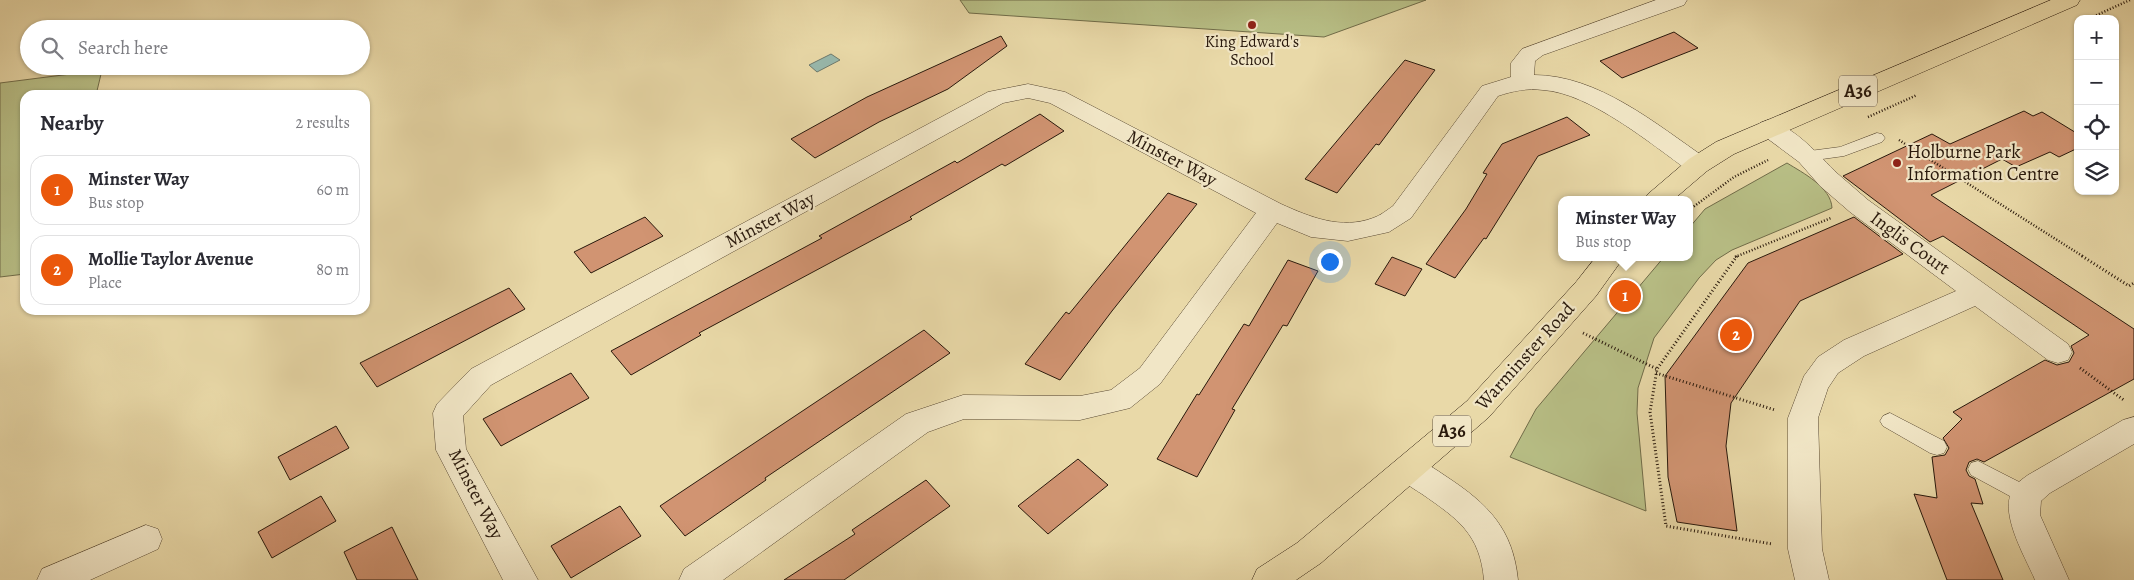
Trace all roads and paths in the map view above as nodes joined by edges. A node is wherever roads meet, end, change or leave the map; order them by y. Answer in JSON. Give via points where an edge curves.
{"nodes":[{"id":1,"x":1676,"y":0,"type":"edge"},
{"id":2,"x":2069,"y":0,"type":"edge"},
{"id":3,"x":2130,"y":0,"type":"edge"},
{"id":4,"x":2097,"y":15,"type":"edge"},
{"id":5,"x":1523,"y":81,"type":"junction"},
{"id":6,"x":1918,"y":95,"type":"dead end"},
{"id":7,"x":1768,"y":128,"type":"junction"},
{"id":8,"x":1875,"y":131,"type":"joint"},
{"id":9,"x":1898,"y":139,"type":"dead end"},
{"id":10,"x":1801,"y":151,"type":"junction"},
{"id":11,"x":1698,"y":165,"type":"junction"},
{"id":12,"x":1662,"y":196,"type":"edge"},
{"id":13,"x":1860,"y":206,"type":"junction"},
{"id":14,"x":1693,"y":207,"type":"edge"},
{"id":15,"x":1272,"y":210,"type":"junction"},
{"id":16,"x":1608,"y":261,"type":"edge"},
{"id":17,"x":2134,"y":283,"type":"edge"},
{"id":18,"x":1978,"y":293,"type":"junction"},
{"id":19,"x":1599,"y":341,"type":"dead end"},
{"id":20,"x":2058,"y":352,"type":"joint"},
{"id":21,"x":1657,"y":371,"type":"junction"},
{"id":22,"x":1764,"y":407,"type":"dead end"},
{"id":23,"x":2130,"y":416,"type":"edge"},
{"id":24,"x":1890,"y":421,"type":"dead end"},
{"id":25,"x":1937,"y":447,"type":"dead end"},
{"id":26,"x":1410,"y":469,"type":"junction"},
{"id":27,"x":1978,"y":469,"type":"dead end"},
{"id":28,"x":2026,"y":495,"type":"junction"},
{"id":29,"x":146,"y":539,"type":"dead end"},
{"id":30,"x":1805,"y":549,"type":"junction"},
{"id":31,"x":54,"y":580,"type":"edge"},
{"id":32,"x":521,"y":580,"type":"edge"},
{"id":33,"x":696,"y":580,"type":"edge"},
{"id":34,"x":1269,"y":580,"type":"edge"},
{"id":35,"x":1501,"y":580,"type":"edge"},
{"id":36,"x":1812,"y":580,"type":"edge"},
{"id":37,"x":2052,"y":580,"type":"edge"}],
"edges":[{"from":1,"to":5,"type":"street","via":[[1536,50],[1521,64]]},
{"from":2,"to":7,"type":"highway","number":"A36"},
{"from":3,"to":4,"type":"path"},
{"from":5,"to":11,"type":"street","name":"Minster Way","via":[[1566,88],[1610,104]]},
{"from":5,"to":15,"type":"street","name":"Minster Way","via":[[1503,84],[1490,91],[1402,212],[1380,226],[1348,232],[1311,228]]},
{"from":6,"to":8,"type":"path","via":[[1864,118]]},
{"from":7,"to":10,"type":"street","name":"Inglis Court"},
{"from":7,"to":11,"type":"highway","number":"A36"},
{"from":8,"to":10,"type":"lane","via":[[1849,150],[1821,156]]},
{"from":9,"to":17,"type":"path","via":[[2129,286]]},
{"from":10,"to":13,"type":"street","name":"Inglis Court"},
{"from":10,"to":14,"type":"path","via":[[1734,177]]},
{"from":11,"to":12,"type":"highway","number":"A36"},
{"from":13,"to":18,"type":"street","name":"Inglis Court"},
{"from":13,"to":21,"type":"path","via":[[1735,258]]},
{"from":15,"to":32,"type":"street","name":"Minster Way","via":[[1057,97],[1028,91],[996,97],[480,377],[448,413],[451,450]]},
{"from":15,"to":33,"type":"street","via":[[1150,376],[1119,400],[1080,408],[963,407],[917,423]]},
{"from":16,"to":26,"type":"highway","name":"Warminster Road","number":"A36","via":[[1478,409]]},
{"from":18,"to":20,"type":"street","name":"Inglis Court"},
{"from":18,"to":30,"type":"street","via":[[1854,348],[1828,365],[1814,384],[1803,418]]},
{"from":19,"to":21,"type":"path"},
{"from":20,"to":23,"type":"path"},
{"from":21,"to":22,"type":"path"},
{"from":21,"to":30,"type":"path","via":[[1650,412],[1666,526]]},
{"from":23,"to":28,"type":"street"},
{"from":24,"to":25,"type":"lane"},
{"from":26,"to":34,"type":"highway","name":"Warminster Road","number":"A36","via":[[1309,553]]},
{"from":26,"to":35,"type":"street","via":[[1484,525],[1500,556]]},
{"from":27,"to":28,"type":"lane"},
{"from":28,"to":37,"type":"street","via":[[2024,514]]},
{"from":29,"to":31,"type":"street"},
{"from":30,"to":36,"type":"street"}]}
